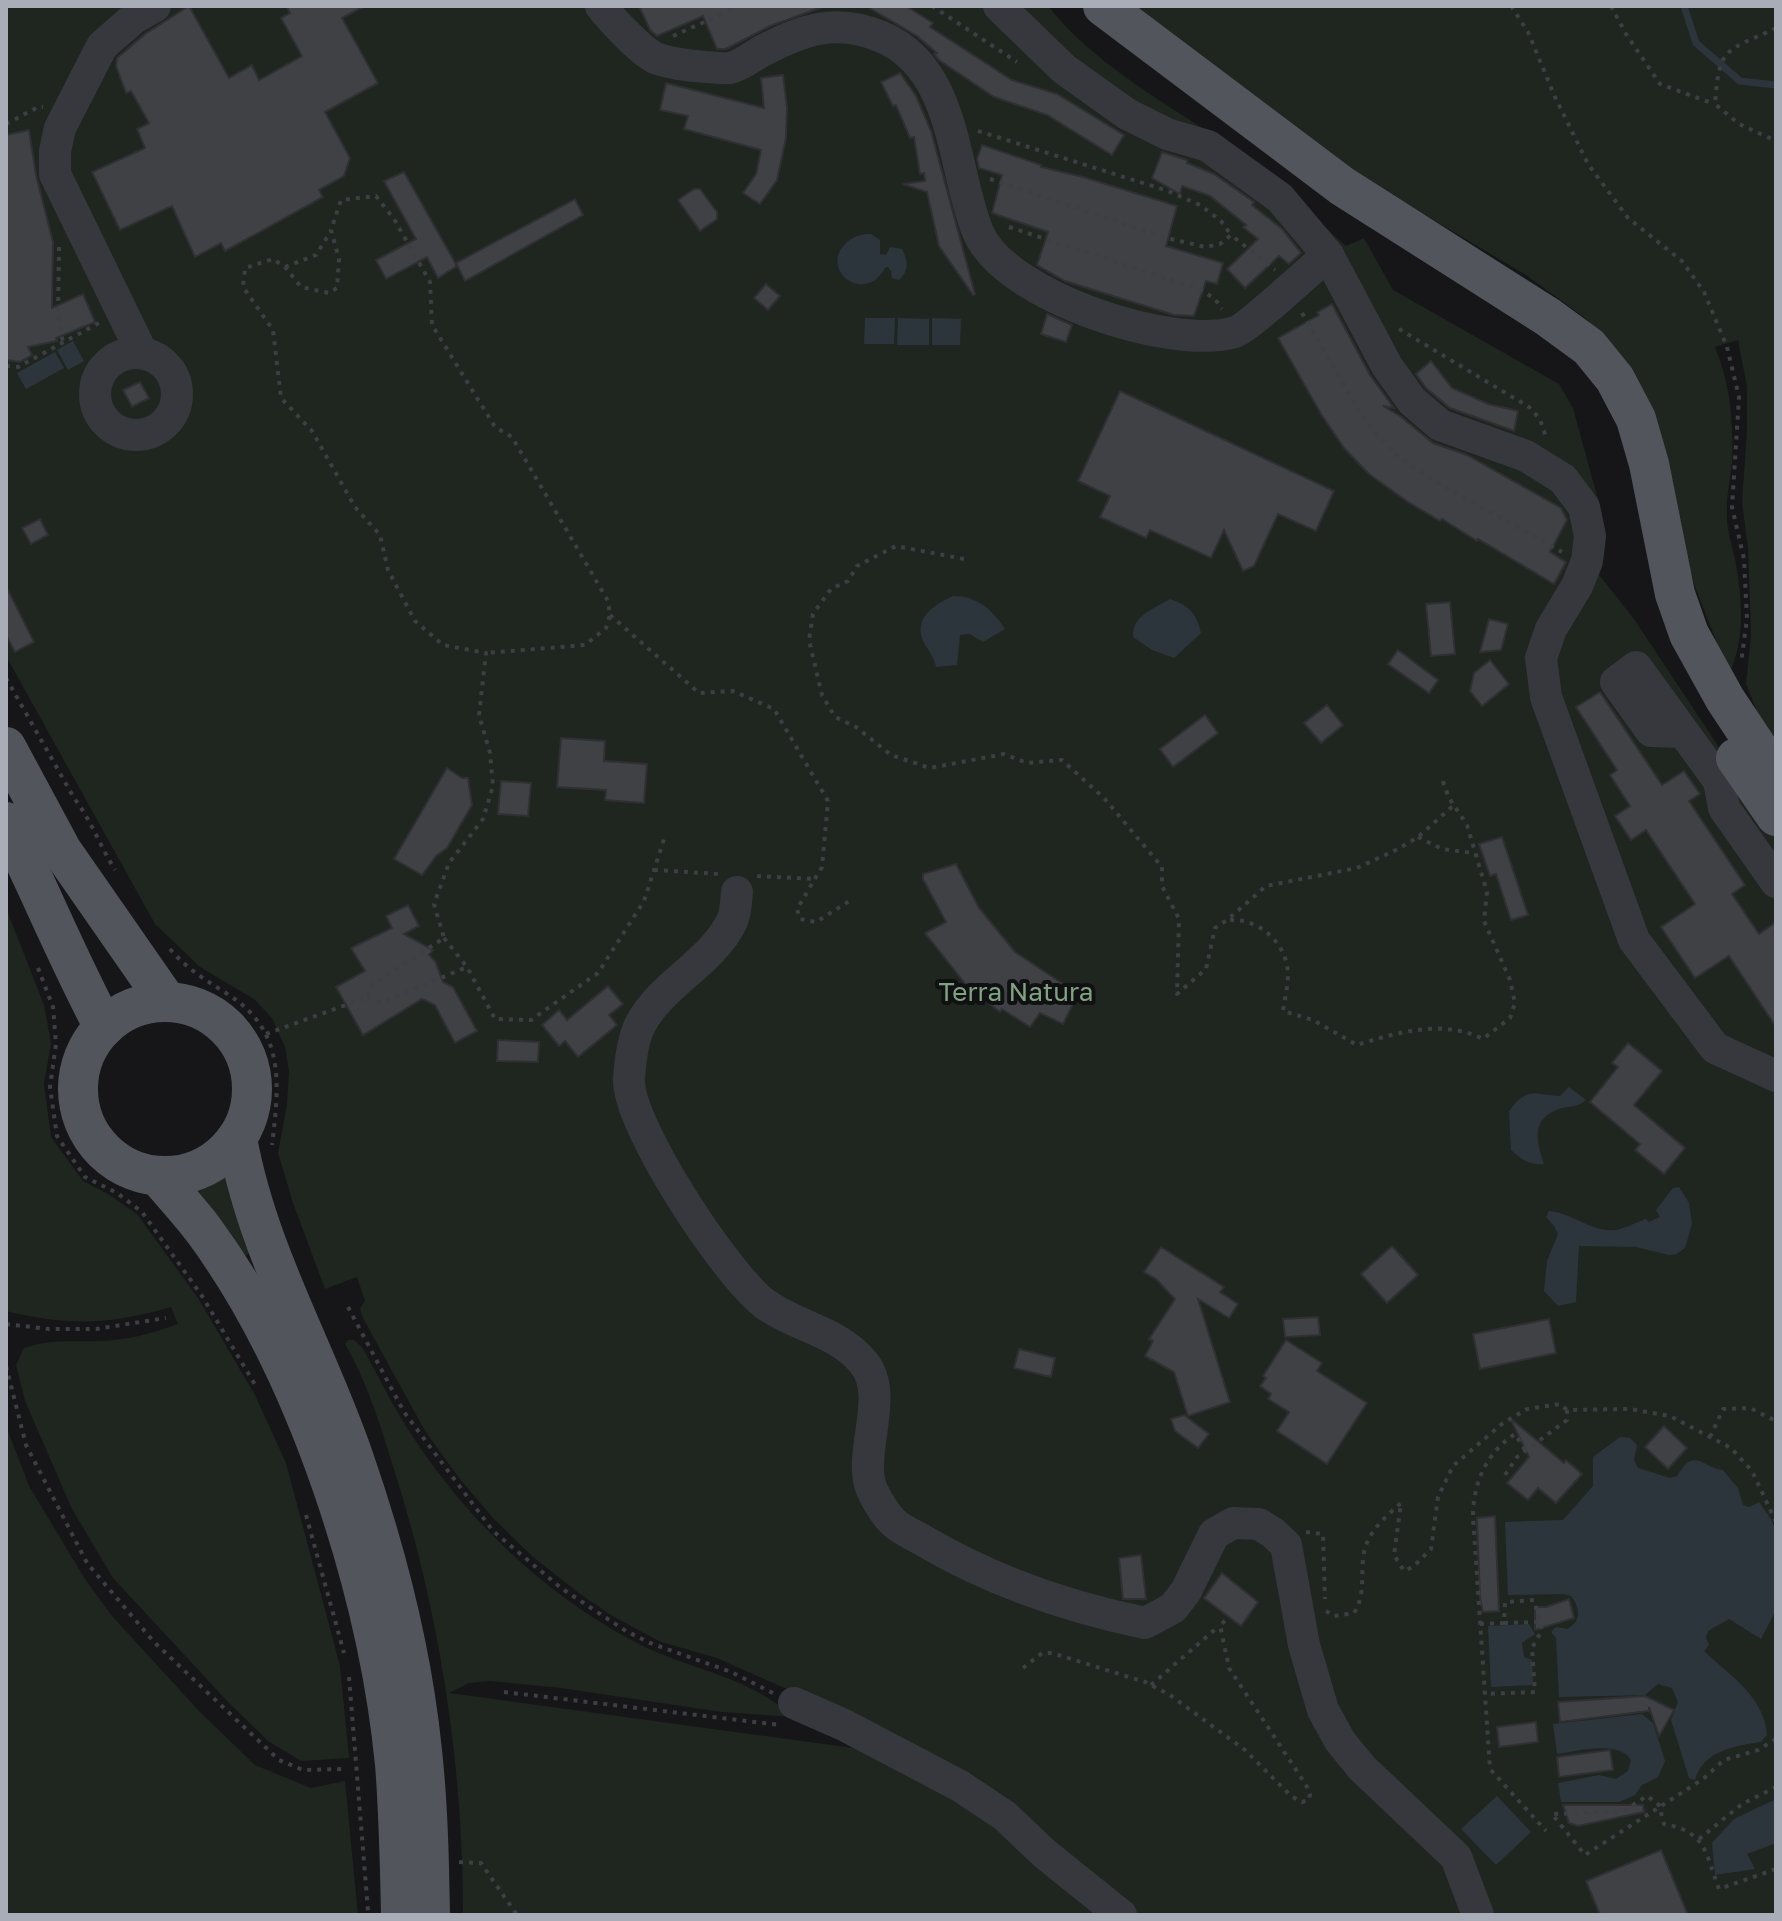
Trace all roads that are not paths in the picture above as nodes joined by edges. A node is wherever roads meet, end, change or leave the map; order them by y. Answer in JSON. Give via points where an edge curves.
{"nodes":[{"id":1,"x":155,"y":6,"type":"edge"},
{"id":2,"x":601,"y":6,"type":"edge"},
{"id":3,"x":999,"y":6,"type":"edge"},
{"id":4,"x":1103,"y":6,"type":"edge"},
{"id":5,"x":1342,"y":186,"type":"junction"},
{"id":6,"x":1328,"y":255,"type":"junction"},
{"id":7,"x":142,"y":353,"type":"junction"},
{"id":8,"x":1682,"y":732,"type":"dead end"},
{"id":9,"x":6,"y":747,"type":"edge"},
{"id":10,"x":1745,"y":774,"type":"edge"},
{"id":11,"x":1776,"y":816,"type":"edge"},
{"id":12,"x":6,"y":822,"type":"edge"},
{"id":13,"x":739,"y":881,"type":"road end"},
{"id":14,"x":1776,"y":882,"type":"edge"},
{"id":15,"x":167,"y":1002,"type":"junction"},
{"id":16,"x":104,"y":1027,"type":"junction"},
{"id":17,"x":1776,"y":1076,"type":"edge"},
{"id":18,"x":237,"y":1138,"type":"junction"},
{"id":19,"x":159,"y":1177,"type":"junction"},
{"id":20,"x":792,"y":1714,"type":"road end"},
{"id":21,"x":401,"y":1915,"type":"edge"},
{"id":22,"x":430,"y":1915,"type":"edge"},
{"id":23,"x":1121,"y":1915,"type":"edge"},
{"id":24,"x":1478,"y":1915,"type":"edge"}],
"edges":[{"from":1,"to":7,"type":"street","via":[[102,46],[60,128],[55,151],[55,174]]},
{"from":2,"to":6,"type":"street","via":[[655,59],[692,66],[730,68],[815,27],[852,27],[886,39],[915,60],[938,94],[978,233],[1000,263],[1068,304],[1164,334],[1206,337],[1239,331]]},
{"from":3,"to":6,"type":"street","via":[[1059,64],[1127,114],[1208,146],[1280,198]]},
{"from":4,"to":5,"type":"main road"},
{"from":5,"to":10,"type":"main road","via":[[1400,239],[1561,345],[1588,370],[1623,433],[1676,651]]},
{"from":5,"to":10,"type":"main road","via":[[1548,317],[1589,347],[1615,379],[1636,419],[1649,464],[1675,594],[1689,634],[1725,699]]},
{"from":6,"to":17,"type":"street","via":[[1387,366],[1412,401],[1440,425],[1526,456],[1563,479],[1584,507],[1590,536],[1587,561],[1541,658],[1546,697],[1634,940],[1715,1048]]},
{"from":7,"to":7,"type":"street","via":[[166,366],[177,392],[173,424],[132,436],[99,414],[95,389],[106,365]]},
{"from":8,"to":10,"type":"street"},
{"from":9,"to":15,"type":"main road","via":[[62,851]]},
{"from":10,"to":11,"type":"main road"},
{"from":10,"to":14,"type":"street","via":[[1724,808]]},
{"from":12,"to":16,"type":"main road"},
{"from":13,"to":24,"type":"street","via":[[733,919],[719,941],[639,1026],[629,1081],[635,1109],[731,1272],[767,1305],[837,1338],[865,1364],[875,1413],[867,1458],[869,1484],[893,1523],[945,1553],[1030,1590],[1145,1623],[1173,1608],[1214,1534],[1233,1523],[1259,1524],[1286,1545],[1304,1645],[1323,1710],[1340,1741],[1456,1857]]},
{"from":15,"to":16,"type":"main road","via":[[123,1013]]},
{"from":15,"to":18,"type":"main road","via":[[207,1013],[237,1040],[247,1059],[251,1103]]},
{"from":16,"to":19,"type":"main road","via":[[88,1048],[79,1073],[85,1125],[121,1164]]},
{"from":18,"to":19,"type":"main road","via":[[215,1160],[194,1171]]},
{"from":18,"to":22,"type":"main road","via":[[269,1256],[353,1456],[399,1611],[422,1751]]},
{"from":19,"to":21,"type":"main road","via":[[205,1232],[240,1287],[304,1411],[324,1463],[371,1624],[385,1698],[395,1762]]},
{"from":20,"to":23,"type":"street","via":[[844,1725],[960,1786],[1005,1816]]}]}
